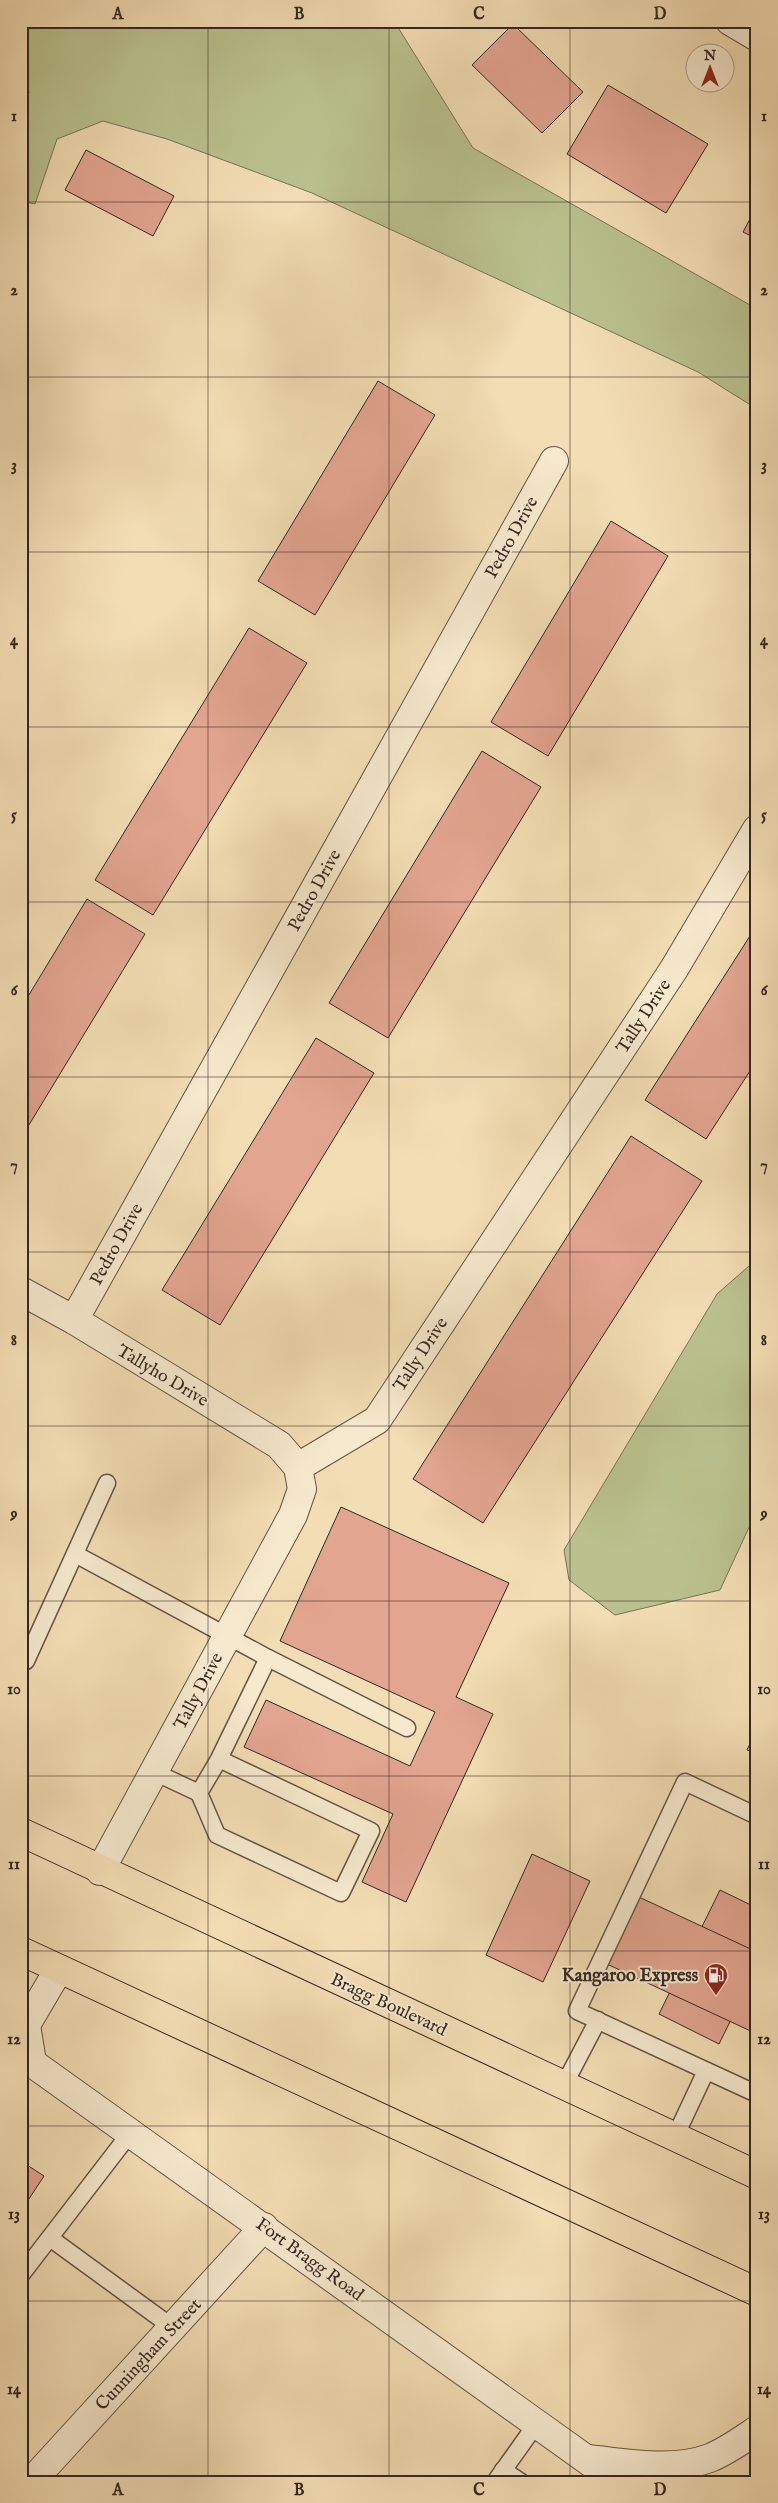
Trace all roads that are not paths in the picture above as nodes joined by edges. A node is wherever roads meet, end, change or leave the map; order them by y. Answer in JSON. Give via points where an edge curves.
{"nodes":[{"id":1,"x":730,"y":21,"type":"edge"},
{"id":2,"x":757,"y":37,"type":"edge"},
{"id":3,"x":554,"y":461,"type":"dead end"},
{"id":4,"x":757,"y":829,"type":"edge"},
{"id":5,"x":21,"y":1291,"type":"edge"},
{"id":6,"x":74,"y":1320,"type":"junction"},
{"id":7,"x":298,"y":1468,"type":"junction"},
{"id":8,"x":107,"y":1483,"type":"dead end"},
{"id":9,"x":75,"y":1554,"type":"junction"},
{"id":10,"x":227,"y":1638,"type":"junction"},
{"id":11,"x":21,"y":1658,"type":"edge"},
{"id":12,"x":268,"y":1658,"type":"junction"},
{"id":13,"x":408,"y":1728,"type":"dead end"},
{"id":14,"x":219,"y":1759,"type":"junction"},
{"id":15,"x":154,"y":1772,"type":"junction"},
{"id":16,"x":199,"y":1793,"type":"junction"},
{"id":17,"x":757,"y":1816,"type":"edge"},
{"id":18,"x":21,"y":1832,"type":"edge"},
{"id":19,"x":100,"y":1871,"type":"junction"},
{"id":20,"x":21,"y":1951,"type":"edge"},
{"id":21,"x":59,"y":1968,"type":"junction"},
{"id":22,"x":598,"y":2020,"type":"junction"},
{"id":23,"x":26,"y":2058,"type":"edge"},
{"id":24,"x":706,"y":2070,"type":"junction"},
{"id":25,"x":564,"y":2085,"type":"junction"},
{"id":26,"x":757,"y":2094,"type":"edge"},
{"id":27,"x":131,"y":2132,"type":"junction"},
{"id":28,"x":675,"y":2137,"type":"junction"},
{"id":29,"x":757,"y":2175,"type":"edge"},
{"id":30,"x":264,"y":2227,"type":"junction"},
{"id":31,"x":50,"y":2238,"type":"junction"},
{"id":32,"x":21,"y":2275,"type":"edge"},
{"id":33,"x":757,"y":2292,"type":"edge"},
{"id":34,"x":172,"y":2328,"type":"junction"},
{"id":35,"x":537,"y":2423,"type":"junction"},
{"id":36,"x":757,"y":2430,"type":"edge"},
{"id":37,"x":587,"y":2459,"type":"junction"},
{"id":38,"x":499,"y":2476,"type":"edge"},
{"id":39,"x":31,"y":2482,"type":"edge"},
{"id":40,"x":521,"y":2482,"type":"edge"},
{"id":41,"x":618,"y":2482,"type":"edge"}],
"edges":[{"from":1,"to":2,"type":"street"},
{"from":3,"to":6,"type":"street","name":"Pedro Drive"},
{"from":4,"to":7,"type":"street","name":"Tally Drive","via":[[674,969],[376,1420]]},
{"from":5,"to":6,"type":"street","name":"Tallyho Drive"},
{"from":6,"to":7,"type":"street","name":"Tallyho Drive","via":[[278,1445]]},
{"from":7,"to":10,"type":"street","name":"Tally Drive","via":[[302,1489],[293,1515]]},
{"from":8,"to":9,"type":"lane"},
{"from":9,"to":10,"type":"lane"},
{"from":9,"to":11,"type":"lane","via":[[26,1661]]},
{"from":10,"to":12,"type":"lane"},
{"from":10,"to":15,"type":"street","name":"Tally Drive"},
{"from":12,"to":13,"type":"lane"},
{"from":12,"to":14,"type":"lane"},
{"from":14,"to":16,"type":"lane"},
{"from":14,"to":16,"type":"lane","via":[[371,1831],[341,1893],[217,1835]]},
{"from":15,"to":16,"type":"lane"},
{"from":15,"to":19,"type":"street","name":"Tally Drive"},
{"from":17,"to":22,"type":"lane","via":[[685,1782],[577,2011]]},
{"from":18,"to":19,"type":"main road","name":"Bragg Boulevard"},
{"from":19,"to":25,"type":"main road","name":"Bragg Boulevard"},
{"from":20,"to":21,"type":"main road"},
{"from":21,"to":23,"type":"street","name":"Fort Bragg Road","via":[[26,2025]]},
{"from":21,"to":33,"type":"main road"},
{"from":22,"to":24,"type":"lane"},
{"from":22,"to":25,"type":"lane"},
{"from":23,"to":27,"type":"street","name":"Fort Bragg Road"},
{"from":24,"to":26,"type":"lane"},
{"from":24,"to":28,"type":"lane"},
{"from":25,"to":28,"type":"main road","name":"Bragg Boulevard"},
{"from":27,"to":30,"type":"street","name":"Fort Bragg Road"},
{"from":27,"to":31,"type":"lane"},
{"from":28,"to":29,"type":"main road","name":"Bragg Boulevard"},
{"from":30,"to":34,"type":"street","name":"Cunningham Street"},
{"from":30,"to":35,"type":"street","name":"Fort Bragg Road"},
{"from":31,"to":32,"type":"lane"},
{"from":31,"to":34,"type":"lane"},
{"from":34,"to":39,"type":"street","name":"Cunningham Street"},
{"from":35,"to":37,"type":"street","name":"Fort Bragg Road"},
{"from":35,"to":38,"type":"lane"},
{"from":36,"to":37,"type":"street","via":[[711,2458],[687,2464],[666,2466]]},
{"from":37,"to":41,"type":"street","name":"Fort Bragg Road"},
{"from":38,"to":40,"type":"lane"}]}
